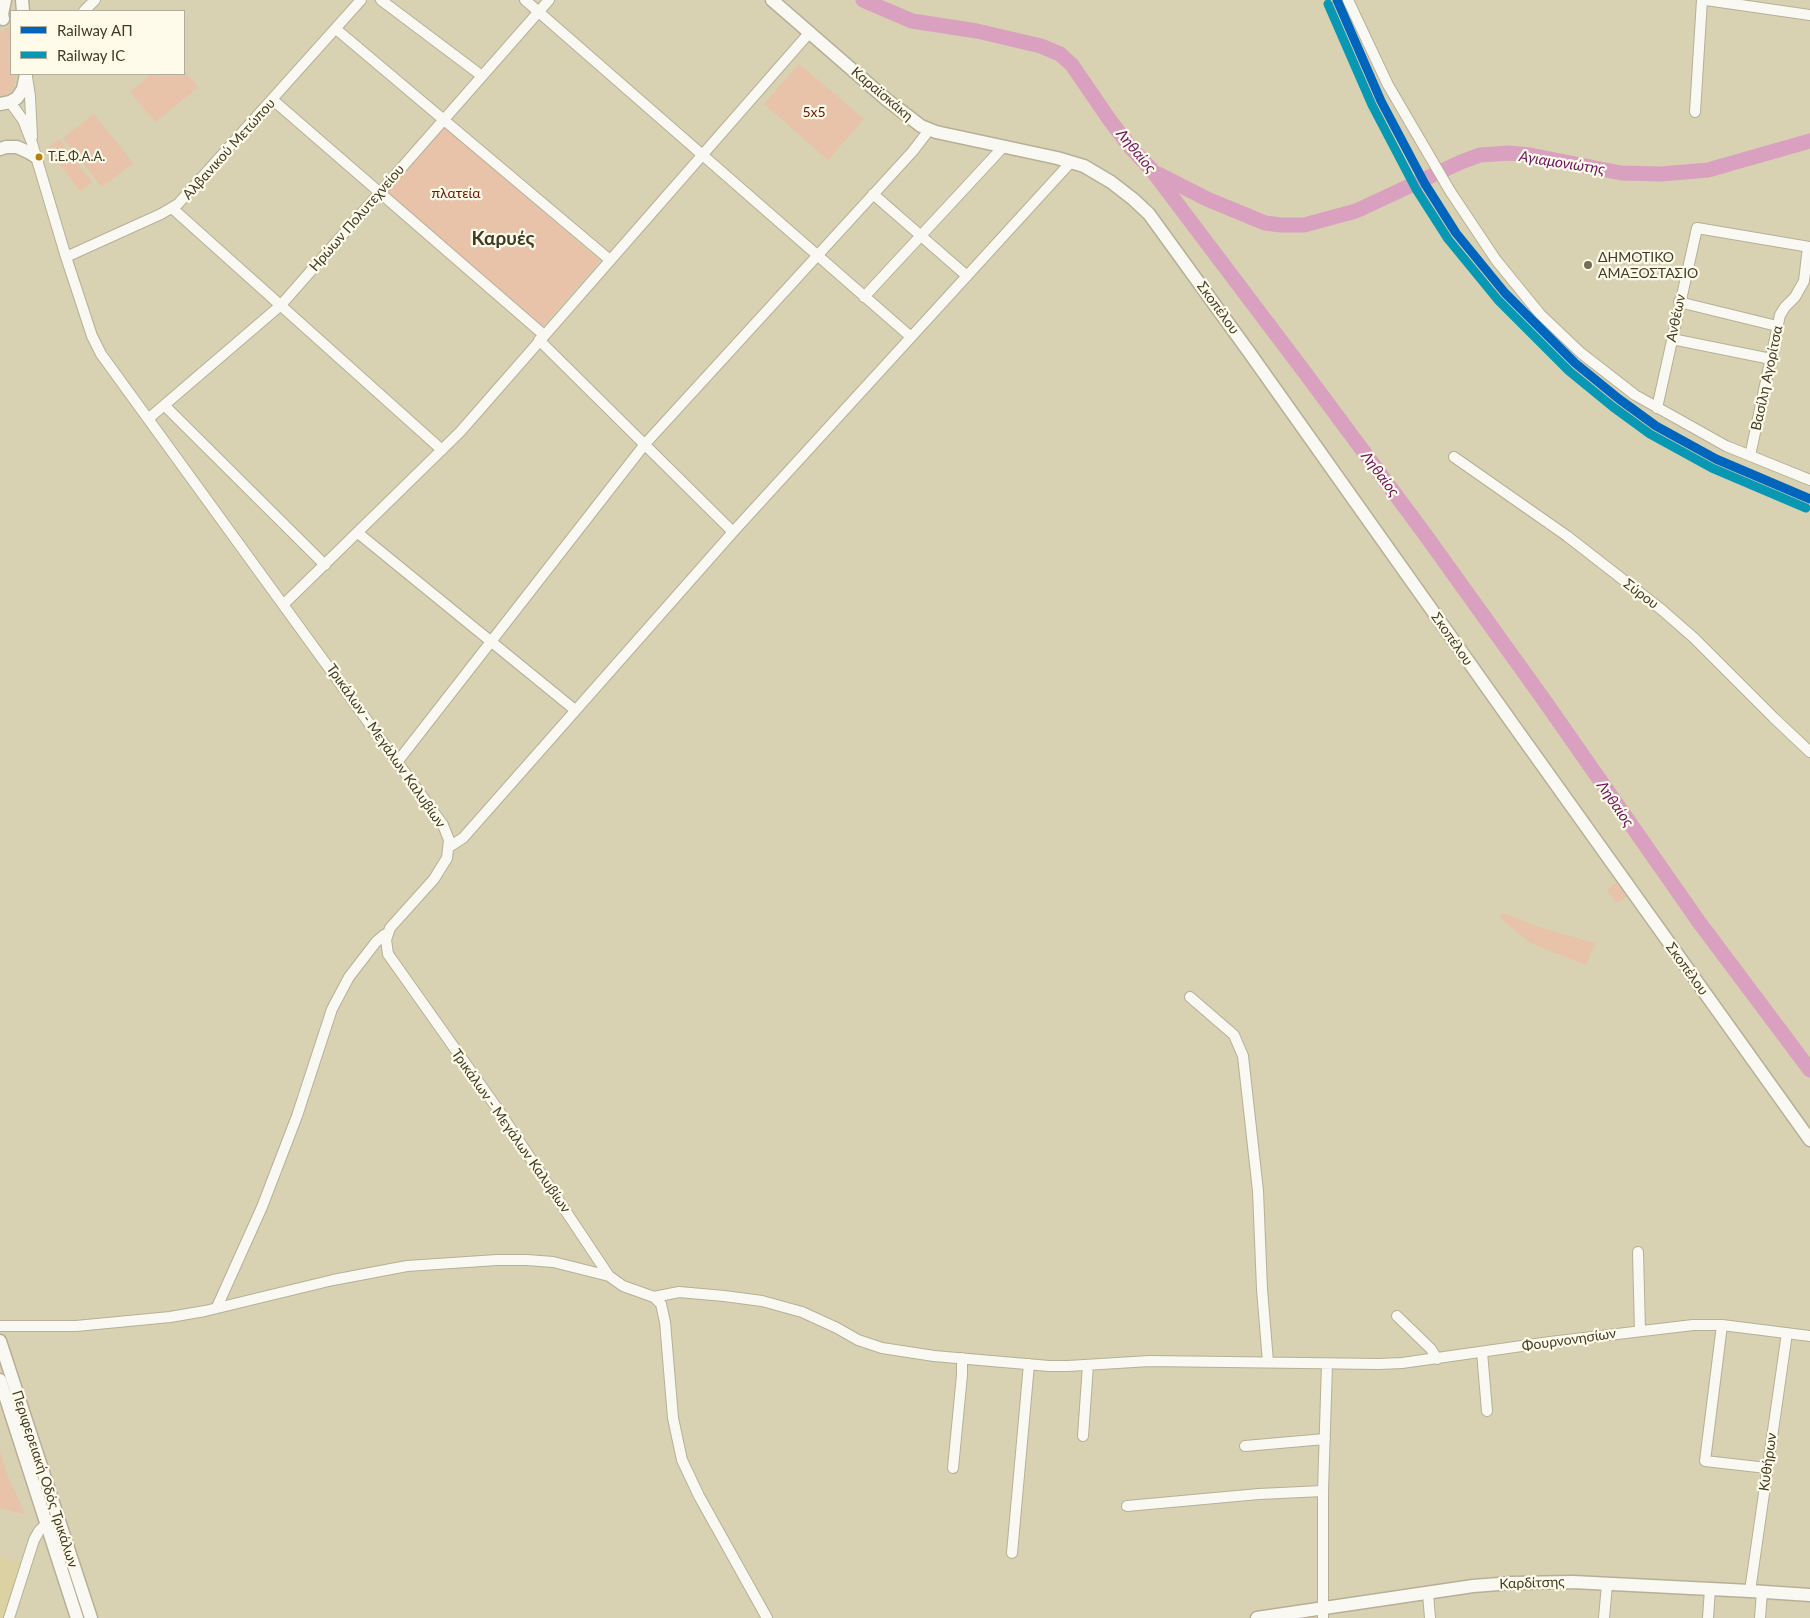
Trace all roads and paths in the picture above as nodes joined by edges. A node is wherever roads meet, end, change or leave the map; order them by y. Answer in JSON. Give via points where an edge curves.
{"nodes":[{"id":1,"x":5,"y":0,"type":"edge"},
{"id":2,"x":95,"y":0,"type":"edge"},
{"id":3,"x":361,"y":0,"type":"edge"},
{"id":4,"x":381,"y":0,"type":"edge"},
{"id":5,"x":525,"y":0,"type":"edge"},
{"id":6,"x":549,"y":0,"type":"edge"},
{"id":7,"x":772,"y":0,"type":"edge"},
{"id":8,"x":1348,"y":0,"type":"edge"},
{"id":9,"x":1702,"y":0,"type":"edge"},
{"id":10,"x":1706,"y":0,"type":"edge"},
{"id":11,"x":1721,"y":1,"type":"edge"},
{"id":12,"x":85,"y":10,"type":"edge"},
{"id":13,"x":538,"y":12,"type":"junction"},
{"id":14,"x":1810,"y":15,"type":"edge"},
{"id":15,"x":3,"y":20,"type":"edge"},
{"id":16,"x":336,"y":29,"type":"junction"},
{"id":17,"x":810,"y":32,"type":"junction"},
{"id":18,"x":26,"y":75,"type":"edge"},
{"id":19,"x":26,"y":75,"type":"edge"},
{"id":20,"x":482,"y":76,"type":"junction"},
{"id":21,"x":273,"y":100,"type":"junction"},
{"id":22,"x":3,"y":106,"type":"edge"},
{"id":23,"x":1694,"y":112,"type":"dead end"},
{"id":24,"x":443,"y":120,"type":"junction"},
{"id":25,"x":929,"y":130,"type":"junction"},
{"id":26,"x":32,"y":142,"type":"junction"},
{"id":27,"x":1004,"y":146,"type":"junction"},
{"id":28,"x":0,"y":149,"type":"edge"},
{"id":29,"x":702,"y":154,"type":"junction"},
{"id":30,"x":36,"y":157,"type":"junction"},
{"id":31,"x":1071,"y":162,"type":"junction"},
{"id":32,"x":379,"y":192,"type":"junction"},
{"id":33,"x":873,"y":194,"type":"junction"},
{"id":34,"x":172,"y":208,"type":"junction"},
{"id":35,"x":921,"y":236,"type":"junction"},
{"id":36,"x":1809,"y":247,"type":"edge"},
{"id":37,"x":817,"y":256,"type":"junction"},
{"id":38,"x":66,"y":257,"type":"junction"},
{"id":39,"x":610,"y":260,"type":"junction"},
{"id":40,"x":967,"y":276,"type":"junction"},
{"id":41,"x":864,"y":296,"type":"junction"},
{"id":42,"x":1680,"y":302,"type":"junction"},
{"id":43,"x":281,"y":306,"type":"junction"},
{"id":44,"x":1777,"y":326,"type":"junction"},
{"id":45,"x":542,"y":337,"type":"junction"},
{"id":46,"x":911,"y":338,"type":"junction"},
{"id":47,"x":1672,"y":339,"type":"junction"},
{"id":48,"x":1771,"y":359,"type":"junction"},
{"id":49,"x":165,"y":406,"type":"junction"},
{"id":50,"x":1657,"y":408,"type":"junction"},
{"id":51,"x":148,"y":419,"type":"junction"},
{"id":52,"x":645,"y":444,"type":"junction"},
{"id":53,"x":442,"y":450,"type":"junction"},
{"id":54,"x":1750,"y":456,"type":"junction"},
{"id":55,"x":1454,"y":457,"type":"dead end"},
{"id":56,"x":1810,"y":477,"type":"edge"},
{"id":57,"x":733,"y":532,"type":"junction"},
{"id":58,"x":358,"y":533,"type":"junction"},
{"id":59,"x":325,"y":565,"type":"junction"},
{"id":60,"x":284,"y":604,"type":"junction"},
{"id":61,"x":491,"y":642,"type":"junction"},
{"id":62,"x":575,"y":710,"type":"junction"},
{"id":63,"x":1797,"y":740,"type":"junction"},
{"id":64,"x":1810,"y":740,"type":"edge"},
{"id":65,"x":1810,"y":752,"type":"edge"},
{"id":66,"x":398,"y":761,"type":"junction"},
{"id":67,"x":449,"y":847,"type":"junction"},
{"id":68,"x":387,"y":934,"type":"junction"},
{"id":69,"x":1190,"y":997,"type":"dead end"},
{"id":70,"x":1810,"y":1140,"type":"edge"},
{"id":71,"x":1638,"y":1252,"type":"dead end"},
{"id":72,"x":609,"y":1276,"type":"junction"},
{"id":73,"x":654,"y":1297,"type":"junction"},
{"id":74,"x":217,"y":1307,"type":"junction"},
{"id":75,"x":1397,"y":1316,"type":"dead end"},
{"id":76,"x":1722,"y":1325,"type":"junction"},
{"id":77,"x":0,"y":1326,"type":"edge"},
{"id":78,"x":1640,"y":1331,"type":"junction"},
{"id":79,"x":1787,"y":1333,"type":"junction"},
{"id":80,"x":1810,"y":1336,"type":"edge"},
{"id":81,"x":0,"y":1341,"type":"edge"},
{"id":82,"x":1482,"y":1352,"type":"junction"},
{"id":83,"x":962,"y":1358,"type":"junction"},
{"id":84,"x":1437,"y":1358,"type":"junction"},
{"id":85,"x":1268,"y":1362,"type":"junction"},
{"id":86,"x":1029,"y":1364,"type":"junction"},
{"id":87,"x":1327,"y":1364,"type":"junction"},
{"id":88,"x":1088,"y":1365,"type":"junction"},
{"id":89,"x":0,"y":1380,"type":"edge"},
{"id":90,"x":1487,"y":1411,"type":"dead end"},
{"id":91,"x":1083,"y":1436,"type":"dead end"},
{"id":92,"x":1325,"y":1439,"type":"junction"},
{"id":93,"x":1245,"y":1446,"type":"dead end"},
{"id":94,"x":953,"y":1468,"type":"dead end"},
{"id":95,"x":1767,"y":1468,"type":"junction"},
{"id":96,"x":1323,"y":1491,"type":"junction"},
{"id":97,"x":1127,"y":1506,"type":"dead end"},
{"id":98,"x":46,"y":1524,"type":"junction"},
{"id":99,"x":1012,"y":1553,"type":"dead end"},
{"id":100,"x":1607,"y":1584,"type":"junction"},
{"id":101,"x":1710,"y":1588,"type":"junction"},
{"id":102,"x":1756,"y":1591,"type":"junction"},
{"id":103,"x":1428,"y":1593,"type":"junction"},
{"id":104,"x":1810,"y":1596,"type":"edge"},
{"id":105,"x":1323,"y":1613,"type":"edge"},
{"id":106,"x":9,"y":1618,"type":"edge"},
{"id":107,"x":77,"y":1618,"type":"edge"},
{"id":108,"x":91,"y":1618,"type":"edge"},
{"id":109,"x":767,"y":1618,"type":"edge"},
{"id":110,"x":1257,"y":1618,"type":"edge"},
{"id":111,"x":1430,"y":1618,"type":"edge"},
{"id":112,"x":1604,"y":1618,"type":"edge"},
{"id":113,"x":1708,"y":1618,"type":"edge"},
{"id":114,"x":1760,"y":1618,"type":"edge"}],
"edges":[{"from":1,"to":15,"type":"main road"},
{"from":2,"to":12,"type":"street"},
{"from":3,"to":16,"type":"street","name":"Αλβανικού Μετώπου"},
{"from":4,"to":20,"type":"street"},
{"from":5,"to":13,"type":"street"},
{"from":6,"to":13,"type":"street","name":"Ηρώων Πολυτεχνείου"},
{"from":7,"to":17,"type":"main road","name":"Καραϊσκάκη"},
{"from":8,"to":50,"type":"street","via":[[1388,85],[1450,191],[1496,260],[1540,314],[1580,353],[1627,390]]},
{"from":9,"to":23,"type":"street"},
{"from":10,"to":11,"type":"street"},
{"from":11,"to":14,"type":"street"},
{"from":13,"to":20,"type":"street","name":"Ηρώων Πολυτεχνείου"},
{"from":13,"to":29,"type":"street"},
{"from":16,"to":21,"type":"street","name":"Αλβανικού Μετώπου"},
{"from":16,"to":24,"type":"street"},
{"from":17,"to":25,"type":"main road","name":"Καραϊσκάκη","via":[[906,116]]},
{"from":17,"to":29,"type":"street"},
{"from":18,"to":22,"type":"main road","via":[[17,98]]},
{"from":19,"to":26,"type":"street","name":"Τρικάλων - Μεγάλων Καλυβίων"},
{"from":20,"to":24,"type":"street","name":"Ηρώων Πολυτεχνείου"},
{"from":21,"to":32,"type":"street"},
{"from":21,"to":34,"type":"street","name":"Αλβανικού Μετώπου","via":[[187,196]]},
{"from":22,"to":26,"type":"street","name":"Τρικάλων - Μεγάλων Καλυβίων","via":[[23,120]]},
{"from":24,"to":32,"type":"street","name":"Ηρώων Πολυτεχνείου"},
{"from":24,"to":39,"type":"street"},
{"from":25,"to":27,"type":"main road","name":"Καραϊσκάκη"},
{"from":25,"to":33,"type":"street"},
{"from":26,"to":30,"type":"street","name":"Τρικάλων - Μεγάλων Καλυβίων"},
{"from":27,"to":31,"type":"main road","name":"Καραϊσκάκη"},
{"from":27,"to":35,"type":"street"},
{"from":28,"to":30,"type":"main road","via":[[18,147]]},
{"from":29,"to":37,"type":"street"},
{"from":29,"to":39,"type":"street"},
{"from":30,"to":38,"type":"street","name":"Τρικάλων - Μεγάλων Καλυβίων"},
{"from":31,"to":40,"type":"street"},
{"from":31,"to":70,"type":"main road","name":"Σκοπέλου","via":[[1111,182],[1134,199],[1157,224]]},
{"from":32,"to":43,"type":"street","name":"Ηρώων Πολυτεχνείου"},
{"from":32,"to":45,"type":"street"},
{"from":33,"to":35,"type":"street"},
{"from":33,"to":37,"type":"street"},
{"from":34,"to":38,"type":"street","name":"Αλβανικού Μετώπου"},
{"from":34,"to":43,"type":"street"},
{"from":35,"to":40,"type":"street"},
{"from":35,"to":41,"type":"street"},
{"from":36,"to":42,"type":"street","name":"Ανθέων","via":[[1697,228]]},
{"from":36,"to":44,"type":"street","name":"Βασίλη Αγορίτσα","via":[[1804,281],[1780,314]]},
{"from":37,"to":41,"type":"street"},
{"from":37,"to":52,"type":"street"},
{"from":38,"to":51,"type":"street","name":"Τρικάλων - Μεγάλων Καλυβίων","via":[[98,348]]},
{"from":39,"to":45,"type":"street"},
{"from":40,"to":46,"type":"street"},
{"from":41,"to":46,"type":"street"},
{"from":42,"to":44,"type":"street"},
{"from":42,"to":47,"type":"street","name":"Ανθέων"},
{"from":43,"to":49,"type":"street","name":"Ηρώων Πολυτεχνείου"},
{"from":43,"to":53,"type":"street"},
{"from":44,"to":48,"type":"street","name":"Βασίλη Αγορίτσα"},
{"from":45,"to":52,"type":"street"},
{"from":45,"to":53,"type":"street"},
{"from":46,"to":57,"type":"street"},
{"from":47,"to":48,"type":"street"},
{"from":47,"to":50,"type":"street","name":"Ανθέων"},
{"from":48,"to":54,"type":"street","name":"Βασίλη Αγορίτσα"},
{"from":49,"to":51,"type":"street","name":"Ηρώων Πολυτεχνείου"},
{"from":49,"to":59,"type":"street"},
{"from":50,"to":54,"type":"street"},
{"from":51,"to":60,"type":"street","name":"Τρικάλων - Μεγάλων Καλυβίων"},
{"from":52,"to":57,"type":"street"},
{"from":52,"to":61,"type":"street"},
{"from":53,"to":58,"type":"street"},
{"from":54,"to":56,"type":"street"},
{"from":55,"to":63,"type":"street","name":"Σύρου","via":[[1567,536],[1662,610]]},
{"from":57,"to":62,"type":"street"},
{"from":58,"to":59,"type":"street"},
{"from":58,"to":61,"type":"street"},
{"from":59,"to":60,"type":"street"},
{"from":60,"to":66,"type":"street","name":"Τρικάλων - Μεγάλων Καλυβίων"},
{"from":61,"to":62,"type":"street"},
{"from":61,"to":66,"type":"street"},
{"from":62,"to":67,"type":"street","via":[[463,838]]},
{"from":63,"to":64,"type":"street"},
{"from":63,"to":65,"type":"street","name":"Σύρου"},
{"from":66,"to":67,"type":"street","name":"Τρικάλων - Μεγάλων Καλυβίων","via":[[443,825]]},
{"from":67,"to":68,"type":"street","via":[[441,869]]},
{"from":68,"to":72,"type":"street","name":"Τρικάλων - Μεγάλων Καλυβίων","via":[[386,948],[393,964],[509,1127]]},
{"from":68,"to":74,"type":"street","via":[[376,942],[349,976],[332,1009],[297,1116],[262,1207]]},
{"from":69,"to":85,"type":"street","via":[[1234,1035],[1244,1056],[1258,1191]]},
{"from":71,"to":78,"type":"street"},
{"from":72,"to":73,"type":"street","name":"Τρικάλων - Μεγάλων Καλυβίων","via":[[624,1286]]},
{"from":72,"to":74,"type":"street","via":[[552,1262],[528,1260],[407,1266]]},
{"from":73,"to":83,"type":"street","name":"Φουρνονησίων","via":[[679,1292],[762,1301],[802,1312],[858,1340],[882,1348]]},
{"from":73,"to":109,"type":"street","via":[[660,1302],[664,1315],[673,1418],[682,1460],[698,1496]]},
{"from":74,"to":77,"type":"street","via":[[170,1317],[115,1323]]},
{"from":75,"to":84,"type":"street"},
{"from":76,"to":78,"type":"street","name":"Φουρνονησίων"},
{"from":76,"to":79,"type":"street","name":"Φουρνονησίων"},
{"from":76,"to":95,"type":"street","via":[[1705,1461]]},
{"from":78,"to":82,"type":"street","name":"Φουρνονησίων"},
{"from":79,"to":80,"type":"street","name":"Φουρνονησίων"},
{"from":79,"to":95,"type":"street","name":"Κυθήρων"},
{"from":81,"to":108,"type":"main road","name":"Περιφερειακή Οδός Τρικάλων"},
{"from":82,"to":84,"type":"street","name":"Φουρνονησίων"},
{"from":82,"to":90,"type":"street"},
{"from":83,"to":86,"type":"street","name":"Φουρνονησίων"},
{"from":83,"to":94,"type":"street"},
{"from":84,"to":87,"type":"street","name":"Φουρνονησίων","via":[[1379,1364]]},
{"from":85,"to":87,"type":"street","name":"Φουρνονησίων"},
{"from":85,"to":88,"type":"street","name":"Φουρνονησίων","via":[[1150,1361]]},
{"from":86,"to":88,"type":"street","name":"Φουρνονησίων"},
{"from":86,"to":99,"type":"street"},
{"from":87,"to":92,"type":"street"},
{"from":88,"to":91,"type":"street"},
{"from":89,"to":98,"type":"main road","name":"Περιφερειακή Οδός Τρικάλων"},
{"from":92,"to":93,"type":"street"},
{"from":92,"to":96,"type":"street"},
{"from":95,"to":102,"type":"street","name":"Κυθήρων"},
{"from":96,"to":97,"type":"street"},
{"from":96,"to":105,"type":"street"},
{"from":98,"to":106,"type":"street","via":[[34,1540]]},
{"from":98,"to":107,"type":"main road","name":"Περιφερειακή Οδός Τρικάλων"},
{"from":100,"to":101,"type":"main road","name":"Καρδίτσης"},
{"from":100,"to":103,"type":"main road","name":"Καρδίτσης","via":[[1512,1583]]},
{"from":100,"to":112,"type":"street"},
{"from":101,"to":102,"type":"main road","name":"Καρδίτσης"},
{"from":101,"to":113,"type":"street"},
{"from":102,"to":104,"type":"main road","name":"Καρδίτσης"},
{"from":102,"to":114,"type":"street","name":"Κυθήρων"},
{"from":103,"to":105,"type":"main road","name":"Καρδίτσης"},
{"from":103,"to":111,"type":"street"},
{"from":105,"to":110,"type":"main road","name":"Καρδίτσης"}]}
